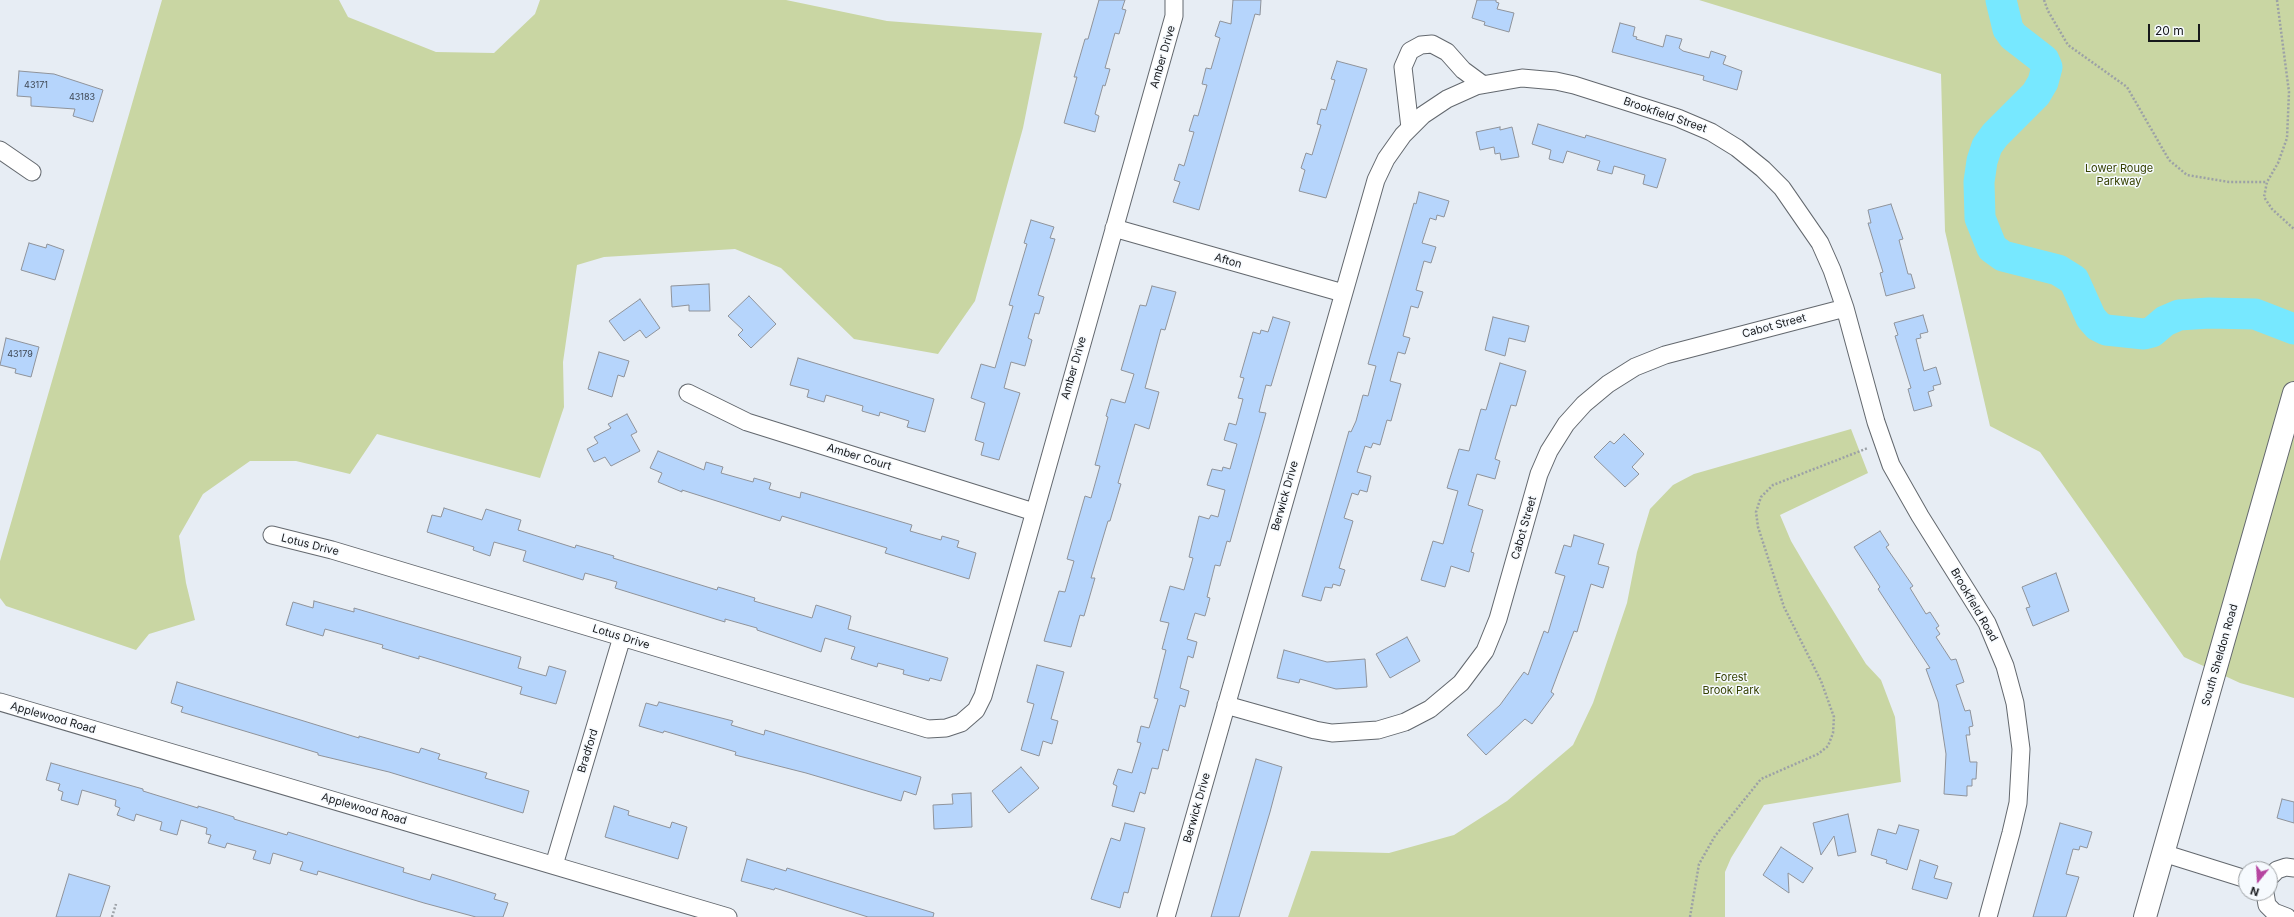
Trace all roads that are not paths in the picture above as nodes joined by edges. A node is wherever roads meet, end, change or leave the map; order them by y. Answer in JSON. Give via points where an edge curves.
{"nodes":[{"id":1,"x":1186,"y":0,"type":"edge"},
{"id":2,"x":1174,"y":8,"type":"edge"},
{"id":3,"x":1482,"y":84,"type":"junction"},
{"id":4,"x":1446,"y":99,"type":"joint"},
{"id":5,"x":1410,"y":128,"type":"junction"},
{"id":6,"x":0,"y":150,"type":"edge"},
{"id":7,"x":32,"y":172,"type":"dead end"},
{"id":8,"x":1114,"y":228,"type":"junction"},
{"id":9,"x":1343,"y":294,"type":"junction"},
{"id":10,"x":1845,"y":308,"type":"junction"},
{"id":11,"x":688,"y":393,"type":"dead end"},
{"id":12,"x":2294,"y":393,"type":"edge"},
{"id":13,"x":1034,"y":512,"type":"junction"},
{"id":14,"x":272,"y":535,"type":"dead end"},
{"id":15,"x":622,"y":637,"type":"junction"},
{"id":16,"x":0,"y":702,"type":"edge"},
{"id":17,"x":1226,"y":705,"type":"junction"},
{"id":18,"x":968,"y":717,"type":"joint"},
{"id":19,"x":2163,"y":853,"type":"junction"},
{"id":20,"x":554,"y":865,"type":"junction"},
{"id":21,"x":2294,"y":868,"type":"edge"},
{"id":22,"x":2278,"y":870,"type":"edge"},
{"id":23,"x":2238,"y":876,"type":"edge"},
{"id":24,"x":2266,"y":901,"type":"edge"},
{"id":25,"x":728,"y":917,"type":"edge"},
{"id":26,"x":1166,"y":917,"type":"edge"},
{"id":27,"x":1988,"y":917,"type":"edge"},
{"id":28,"x":2144,"y":917,"type":"edge"},
{"id":29,"x":2287,"y":917,"type":"edge"}],
"edges":[{"from":1,"to":2,"type":"street","name":"Amber Drive"},
{"from":2,"to":8,"type":"street","name":"Amber Drive"},
{"from":3,"to":4,"type":"street","name":"Brookfield Street"},
{"from":3,"to":5,"type":"street","via":[[1463,70],[1447,52],[1432,44],[1421,45],[1410,51],[1403,67]]},
{"from":3,"to":10,"type":"street","name":"Brookfield Street","via":[[1522,78],[1556,81],[1678,118],[1711,132],[1763,169],[1782,188],[1820,243]]},
{"from":4,"to":5,"type":"street","name":"Berwick Drive"},
{"from":5,"to":9,"type":"street","name":"Berwick Drive","via":[[1386,159],[1376,180]]},
{"from":6,"to":7,"type":"street"},
{"from":8,"to":9,"type":"street","name":"Afton"},
{"from":8,"to":13,"type":"street","name":"Amber Drive"},
{"from":9,"to":17,"type":"street","name":"Berwick Drive"},
{"from":10,"to":17,"type":"street","name":"Cabot Street","via":[[1665,355],[1635,367],[1608,384],[1584,404],[1566,424],[1549,451],[1539,474],[1498,620],[1485,651],[1461,683],[1430,709],[1405,722],[1378,730],[1332,733]]},
{"from":10,"to":27,"type":"street","name":"Brookfield Road","via":[[1876,422],[1891,465],[1987,623],[2005,666],[2015,703],[2021,749],[2018,803]]},
{"from":11,"to":13,"type":"street","name":"Amber Court","via":[[747,422]]},
{"from":12,"to":19,"type":"street","name":"South Sheldon Road"},
{"from":13,"to":18,"type":"street","name":"Amber Drive","via":[[983,696],[976,710]]},
{"from":14,"to":15,"type":"street","name":"Lotus Drive","via":[[332,550]]},
{"from":15,"to":18,"type":"street","name":"Lotus Drive","via":[[928,729],[946,728],[961,723]]},
{"from":15,"to":20,"type":"street","name":"Bradford"},
{"from":16,"to":20,"type":"street","name":"Applewood Road"},
{"from":17,"to":26,"type":"street","name":"Berwick Drive"},
{"from":19,"to":23,"type":"street"},
{"from":19,"to":28,"type":"street","name":"South Sheldon Road"},
{"from":20,"to":25,"type":"street","name":"Applewood Road"},
{"from":21,"to":22,"type":"street"},
{"from":24,"to":29,"type":"street","via":[[2274,912]]}]}
